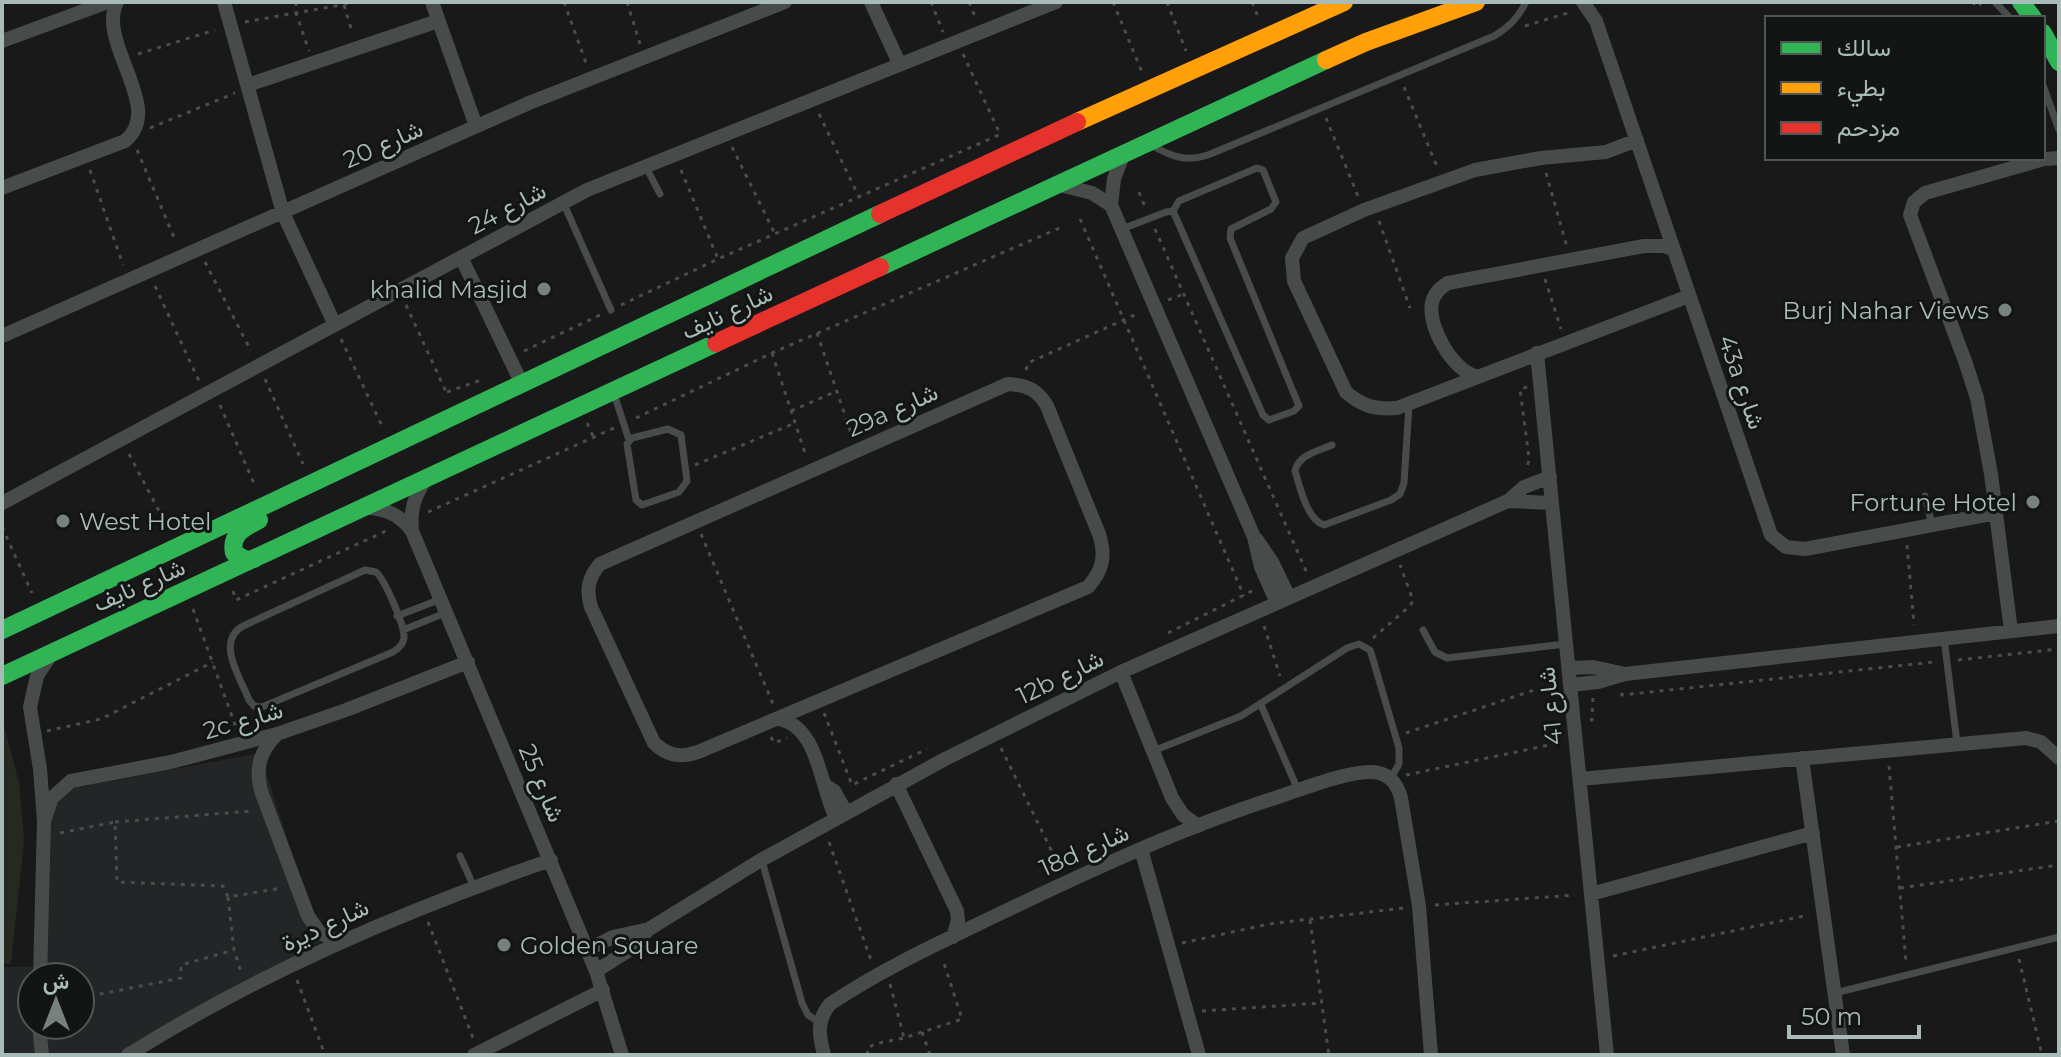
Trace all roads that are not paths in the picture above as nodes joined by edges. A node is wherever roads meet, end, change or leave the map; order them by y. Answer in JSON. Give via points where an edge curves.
{"nodes":[{"id":1,"x":108,"y":2,"type":"edge"},
{"id":2,"x":117,"y":2,"type":"edge"},
{"id":3,"x":224,"y":2,"type":"edge"},
{"id":4,"x":432,"y":2,"type":"edge"},
{"id":5,"x":785,"y":2,"type":"edge"},
{"id":6,"x":871,"y":2,"type":"edge"},
{"id":7,"x":1056,"y":2,"type":"edge"},
{"id":8,"x":1344,"y":2,"type":"edge"},
{"id":9,"x":1438,"y":2,"type":"edge"},
{"id":10,"x":1476,"y":2,"type":"edge"},
{"id":11,"x":1526,"y":2,"type":"edge"},
{"id":12,"x":1589,"y":3,"type":"edge"},
{"id":13,"x":84,"y":11,"type":"junction"},
{"id":14,"x":438,"y":21,"type":"junction"},
{"id":15,"x":113,"y":25,"type":"junction"},
{"id":16,"x":2045,"y":37,"type":"edge"},
{"id":17,"x":2,"y":41,"type":"edge"},
{"id":18,"x":1366,"y":42,"type":"junction"},
{"id":19,"x":2059,"y":62,"type":"edge"},
{"id":20,"x":900,"y":65,"type":"junction"},
{"id":21,"x":248,"y":85,"type":"junction"},
{"id":22,"x":2045,"y":91,"type":"edge"},
{"id":23,"x":476,"y":126,"type":"junction"},
{"id":24,"x":2059,"y":130,"type":"edge"},
{"id":25,"x":1637,"y":140,"type":"junction"},
{"id":26,"x":1147,"y":143,"type":"junction"},
{"id":27,"x":1123,"y":155,"type":"junction"},
{"id":28,"x":2040,"y":160,"type":"edge"},
{"id":29,"x":645,"y":165,"type":"junction"},
{"id":30,"x":1059,"y":185,"type":"junction"},
{"id":31,"x":2,"y":188,"type":"edge"},
{"id":32,"x":660,"y":194,"type":"dead end"},
{"id":33,"x":563,"y":202,"type":"junction"},
{"id":34,"x":1111,"y":205,"type":"junction"},
{"id":35,"x":1173,"y":211,"type":"junction"},
{"id":36,"x":283,"y":213,"type":"junction"},
{"id":37,"x":1122,"y":229,"type":"junction"},
{"id":38,"x":1673,"y":249,"type":"junction"},
{"id":39,"x":461,"y":257,"type":"junction"},
{"id":40,"x":1689,"y":296,"type":"junction"},
{"id":41,"x":611,"y":310,"type":"road end"},
{"id":42,"x":335,"y":325,"type":"junction"},
{"id":43,"x":2,"y":336,"type":"edge"},
{"id":44,"x":1537,"y":353,"type":"junction"},
{"id":45,"x":1451,"y":360,"type":"junction"},
{"id":46,"x":1476,"y":376,"type":"junction"},
{"id":47,"x":521,"y":382,"type":"junction"},
{"id":48,"x":1443,"y":389,"type":"junction"},
{"id":49,"x":613,"y":392,"type":"junction"},
{"id":50,"x":1410,"y":402,"type":"junction"},
{"id":51,"x":629,"y":440,"type":"junction"},
{"id":52,"x":1332,"y":445,"type":"dead end"},
{"id":53,"x":336,"y":470,"type":"junction"},
{"id":54,"x":1550,"y":477,"type":"junction"},
{"id":55,"x":426,"y":479,"type":"junction"},
{"id":56,"x":1514,"y":496,"type":"junction"},
{"id":57,"x":1925,"y":496,"type":"dead end"},
{"id":58,"x":2,"y":503,"type":"edge"},
{"id":59,"x":1552,"y":503,"type":"junction"},
{"id":60,"x":365,"y":508,"type":"junction"},
{"id":61,"x":1996,"y":513,"type":"junction"},
{"id":62,"x":409,"y":524,"type":"junction"},
{"id":63,"x":1932,"y":525,"type":"junction"},
{"id":64,"x":1254,"y":537,"type":"junction"},
{"id":65,"x":254,"y":559,"type":"junction"},
{"id":66,"x":1283,"y":600,"type":"junction"},
{"id":67,"x":444,"y":606,"type":"junction"},
{"id":68,"x":397,"y":616,"type":"junction"},
{"id":69,"x":2059,"y":626,"type":"edge"},
{"id":70,"x":2,"y":630,"type":"edge"},
{"id":71,"x":403,"y":630,"type":"junction"},
{"id":72,"x":1423,"y":630,"type":"dead end"},
{"id":73,"x":2011,"y":631,"type":"junction"},
{"id":74,"x":1944,"y":638,"type":"junction"},
{"id":75,"x":1566,"y":644,"type":"junction"},
{"id":76,"x":55,"y":650,"type":"junction"},
{"id":77,"x":468,"y":662,"type":"junction"},
{"id":78,"x":1121,"y":672,"type":"junction"},
{"id":79,"x":1625,"y":674,"type":"junction"},
{"id":80,"x":2,"y":676,"type":"edge"},
{"id":81,"x":1569,"y":677,"type":"junction"},
{"id":82,"x":815,"y":704,"type":"junction"},
{"id":83,"x":1261,"y":705,"type":"junction"},
{"id":84,"x":779,"y":719,"type":"junction"},
{"id":85,"x":803,"y":731,"type":"junction"},
{"id":86,"x":277,"y":734,"type":"junction"},
{"id":87,"x":1957,"y":743,"type":"junction"},
{"id":88,"x":1153,"y":751,"type":"junction"},
{"id":89,"x":1802,"y":758,"type":"junction"},
{"id":90,"x":2059,"y":758,"type":"edge"},
{"id":91,"x":1391,"y":778,"type":"junction"},
{"id":92,"x":1580,"y":779,"type":"junction"},
{"id":93,"x":896,"y":784,"type":"junction"},
{"id":94,"x":1298,"y":790,"type":"junction"},
{"id":95,"x":835,"y":818,"type":"junction"},
{"id":96,"x":1198,"y":826,"type":"junction"},
{"id":97,"x":44,"y":828,"type":"junction"},
{"id":98,"x":1813,"y":833,"type":"junction"},
{"id":99,"x":1141,"y":849,"type":"junction"},
{"id":100,"x":460,"y":856,"type":"dead end"},
{"id":101,"x":551,"y":860,"type":"junction"},
{"id":102,"x":761,"y":860,"type":"junction"},
{"id":103,"x":474,"y":887,"type":"junction"},
{"id":104,"x":1591,"y":894,"type":"junction"},
{"id":105,"x":649,"y":929,"type":"junction"},
{"id":106,"x":953,"y":937,"type":"junction"},
{"id":107,"x":2059,"y":937,"type":"edge"},
{"id":108,"x":338,"y":942,"type":"junction"},
{"id":109,"x":587,"y":950,"type":"junction"},
{"id":110,"x":40,"y":961,"type":"edge"},
{"id":111,"x":596,"y":971,"type":"junction"},
{"id":112,"x":603,"y":990,"type":"junction"},
{"id":113,"x":1835,"y":993,"type":"junction"},
{"id":114,"x":819,"y":1022,"type":"junction"},
{"id":115,"x":476,"y":1054,"type":"edge"},
{"id":116,"x":128,"y":1055,"type":"edge"},
{"id":117,"x":622,"y":1055,"type":"edge"},
{"id":118,"x":824,"y":1055,"type":"edge"},
{"id":119,"x":1199,"y":1055,"type":"edge"},
{"id":120,"x":1431,"y":1055,"type":"edge"},
{"id":121,"x":1607,"y":1055,"type":"edge"},
{"id":122,"x":1843,"y":1055,"type":"edge"}],
"edges":[{"from":1,"to":13,"type":"street"},
{"from":2,"to":15,"type":"street"},
{"from":3,"to":21,"type":"street"},
{"from":4,"to":14,"type":"street"},
{"from":5,"to":23,"type":"street","name":"شارع 20"},
{"from":6,"to":20,"type":"street"},
{"from":7,"to":20,"type":"street","name":"شارع 24"},
{"from":8,"to":47,"type":"main road","name":"شارع نايف"},
{"from":9,"to":18,"type":"main road","via":[[1375,28]]},
{"from":10,"to":18,"type":"main road","name":"شارع نايف"},
{"from":11,"to":26,"type":"lane","via":[[1507,28],[1198,158],[1175,157]]},
{"from":12,"to":25,"type":"street","name":"43a شارع"},
{"from":13,"to":15,"type":"street"},
{"from":13,"to":17,"type":"street"},
{"from":14,"to":21,"type":"street"},
{"from":14,"to":23,"type":"street"},
{"from":15,"to":31,"type":"street","via":[[138,111],[136,128],[117,144]]},
{"from":16,"to":19,"type":"main road"},
{"from":18,"to":26,"type":"main road","name":"شارع نايف"},
{"from":20,"to":29,"type":"street","name":"شارع 24"},
{"from":21,"to":36,"type":"street"},
{"from":22,"to":24,"type":"lane"},
{"from":23,"to":36,"type":"street","name":"شارع 20"},
{"from":25,"to":38,"type":"street","name":"43a شارع"},
{"from":25,"to":50,"type":"street","via":[[1606,152],[1541,158],[1442,180],[1313,232],[1296,247],[1291,270],[1338,380],[1356,401],[1369,407],[1397,408]]},
{"from":26,"to":27,"type":"main road","name":"شارع نايف"},
{"from":27,"to":30,"type":"main road","name":"شارع نايف"},
{"from":27,"to":34,"type":"street"},
{"from":28,"to":61,"type":"street","via":[[1925,193],[1914,202],[1910,215],[1973,386]]},
{"from":29,"to":32,"type":"lane"},
{"from":29,"to":33,"type":"street","name":"شارع 24"},
{"from":30,"to":34,"type":"street","via":[[1092,193]]},
{"from":30,"to":49,"type":"main road","name":"شارع نايف"},
{"from":33,"to":39,"type":"street","name":"شارع 24"},
{"from":33,"to":41,"type":"lane"},
{"from":34,"to":37,"type":"street"},
{"from":35,"to":35,"type":"lane","via":[[1263,415],[1269,420],[1294,411],[1299,406],[1230,238],[1231,229],[1276,202],[1263,170],[1179,201]]},
{"from":35,"to":37,"type":"lane"},
{"from":36,"to":42,"type":"street"},
{"from":36,"to":43,"type":"street","name":"شارع 20"},
{"from":37,"to":64,"type":"street"},
{"from":38,"to":40,"type":"street","name":"43a شارع"},
{"from":38,"to":45,"type":"street","via":[[1654,245],[1456,280],[1440,288],[1431,313]]},
{"from":39,"to":42,"type":"street","name":"شارع 24"},
{"from":39,"to":47,"type":"street"},
{"from":40,"to":44,"type":"street"},
{"from":40,"to":63,"type":"street","name":"43a شارع","via":[[1777,542],[1805,549]]},
{"from":42,"to":58,"type":"street","name":"شارع 24"},
{"from":44,"to":46,"type":"street"},
{"from":44,"to":54,"type":"street","name":"شارع 41"},
{"from":45,"to":46,"type":"street"},
{"from":45,"to":48,"type":"street"},
{"from":46,"to":48,"type":"street"},
{"from":47,"to":53,"type":"main road","name":"شارع نايف"},
{"from":48,"to":50,"type":"street"},
{"from":49,"to":51,"type":"lane"},
{"from":49,"to":55,"type":"main road","name":"شارع نايف"},
{"from":50,"to":52,"type":"lane","via":[[1400,494],[1324,525],[1313,517],[1295,471],[1302,458]]},
{"from":51,"to":51,"type":"lane","via":[[677,431],[687,468],[687,481],[679,492],[639,503]]},
{"from":53,"to":65,"type":"main road","via":[[307,495],[237,532],[234,553]]},
{"from":53,"to":70,"type":"main road","name":"شارع نايف"},
{"from":54,"to":56,"type":"street","name":"12b شارع"},
{"from":54,"to":59,"type":"street","name":"شارع 41"},
{"from":55,"to":60,"type":"main road","name":"شارع نايف"},
{"from":55,"to":62,"type":"street","via":[[414,498]]},
{"from":56,"to":59,"type":"street","name":"12b شارع"},
{"from":56,"to":66,"type":"street","name":"12b شارع"},
{"from":57,"to":63,"type":"lane"},
{"from":59,"to":75,"type":"street","name":"شارع 41"},
{"from":60,"to":62,"type":"street","via":[[387,510]]},
{"from":60,"to":65,"type":"main road","name":"شارع نايف"},
{"from":61,"to":63,"type":"street","name":"43a شارع"},
{"from":61,"to":73,"type":"street"},
{"from":62,"to":67,"type":"street","name":"شارع 25"},
{"from":64,"to":66,"type":"street","via":[[1268,555]]},
{"from":64,"to":66,"type":"street","via":[[1269,584]]},
{"from":65,"to":76,"type":"main road","name":"شارع نايف"},
{"from":66,"to":78,"type":"street","name":"12b شارع"},
{"from":67,"to":68,"type":"lane"},
{"from":67,"to":71,"type":"lane"},
{"from":67,"to":77,"type":"street","name":"شارع 25"},
{"from":68,"to":71,"type":"lane"},
{"from":68,"to":71,"type":"lane","via":[[380,576],[365,570],[237,630],[229,647],[249,700],[262,707],[393,652],[404,641]]},
{"from":69,"to":73,"type":"street"},
{"from":72,"to":75,"type":"lane","via":[[1435,652],[1447,658]]},
{"from":73,"to":74,"type":"street"},
{"from":74,"to":79,"type":"street"},
{"from":74,"to":87,"type":"lane"},
{"from":75,"to":81,"type":"street","name":"شارع 41"},
{"from":76,"to":80,"type":"main road","name":"شارع نايف"},
{"from":76,"to":97,"type":"street","via":[[37,676],[30,707]]},
{"from":77,"to":86,"type":"street","name":"2c شارع"},
{"from":77,"to":101,"type":"street","name":"شارع 25"},
{"from":78,"to":88,"type":"street"},
{"from":78,"to":93,"type":"street","name":"12b شارع"},
{"from":79,"to":81,"type":"street","via":[[1593,667]]},
{"from":79,"to":81,"type":"street","via":[[1599,686]]},
{"from":81,"to":92,"type":"street","name":"شارع 41"},
{"from":82,"to":84,"type":"street","name":"29a شارع"},
{"from":82,"to":84,"type":"street","name":"29a شارع","via":[[1075,594],[1098,576],[1104,548],[1059,435],[1032,388],[997,388],[695,520],[600,564],[592,573],[591,607],[648,733],[663,751],[687,756]]},
{"from":82,"to":85,"type":"street"},
{"from":83,"to":88,"type":"lane"},
{"from":83,"to":91,"type":"lane","via":[[1352,644],[1365,646],[1400,756]]},
{"from":83,"to":94,"type":"lane"},
{"from":84,"to":85,"type":"street"},
{"from":85,"to":95,"type":"street"},
{"from":86,"to":97,"type":"street","name":"2c شارع","via":[[71,781],[52,798]]},
{"from":86,"to":108,"type":"street","via":[[263,750],[258,781],[313,925]]},
{"from":87,"to":89,"type":"street"},
{"from":87,"to":90,"type":"street","via":[[2026,738],[2041,742]]},
{"from":88,"to":96,"type":"street","via":[[1177,807]]},
{"from":89,"to":92,"type":"street"},
{"from":89,"to":98,"type":"street"},
{"from":91,"to":94,"type":"street","name":"18d شارع","via":[[1370,772]]},
{"from":91,"to":120,"type":"street","via":[[1401,798],[1419,906]]},
{"from":92,"to":104,"type":"street","name":"شارع 41"},
{"from":93,"to":95,"type":"street","name":"12b شارع"},
{"from":93,"to":106,"type":"street","via":[[957,911]]},
{"from":94,"to":96,"type":"street","name":"18d شارع"},
{"from":95,"to":102,"type":"street","name":"12b شارع"},
{"from":96,"to":99,"type":"street","name":"18d شارع"},
{"from":97,"to":110,"type":"street"},
{"from":98,"to":104,"type":"street"},
{"from":98,"to":113,"type":"street"},
{"from":99,"to":106,"type":"street","name":"18d شارع"},
{"from":99,"to":119,"type":"street"},
{"from":100,"to":103,"type":"lane"},
{"from":101,"to":103,"type":"street","name":"شارع ديرة"},
{"from":101,"to":109,"type":"street","name":"شارع 25"},
{"from":102,"to":105,"type":"street","name":"12b شارع"},
{"from":102,"to":114,"type":"lane","via":[[802,1003]]},
{"from":103,"to":108,"type":"street","name":"شارع ديرة"},
{"from":104,"to":121,"type":"street","name":"شارع 41"},
{"from":105,"to":109,"type":"street","name":"12b شارع"},
{"from":105,"to":111,"type":"street","name":"12b شارع","via":[[622,956]]},
{"from":106,"to":114,"type":"street","name":"18d شارع","via":[[830,1004]]},
{"from":107,"to":113,"type":"lane"},
{"from":108,"to":116,"type":"street","name":"شارع ديرة"},
{"from":109,"to":111,"type":"street","name":"شارع 25"},
{"from":111,"to":112,"type":"street","name":"شارع 25"},
{"from":112,"to":115,"type":"street"},
{"from":112,"to":117,"type":"street","name":"شارع 25"},
{"from":113,"to":122,"type":"street"},
{"from":114,"to":118,"type":"street"}]}
